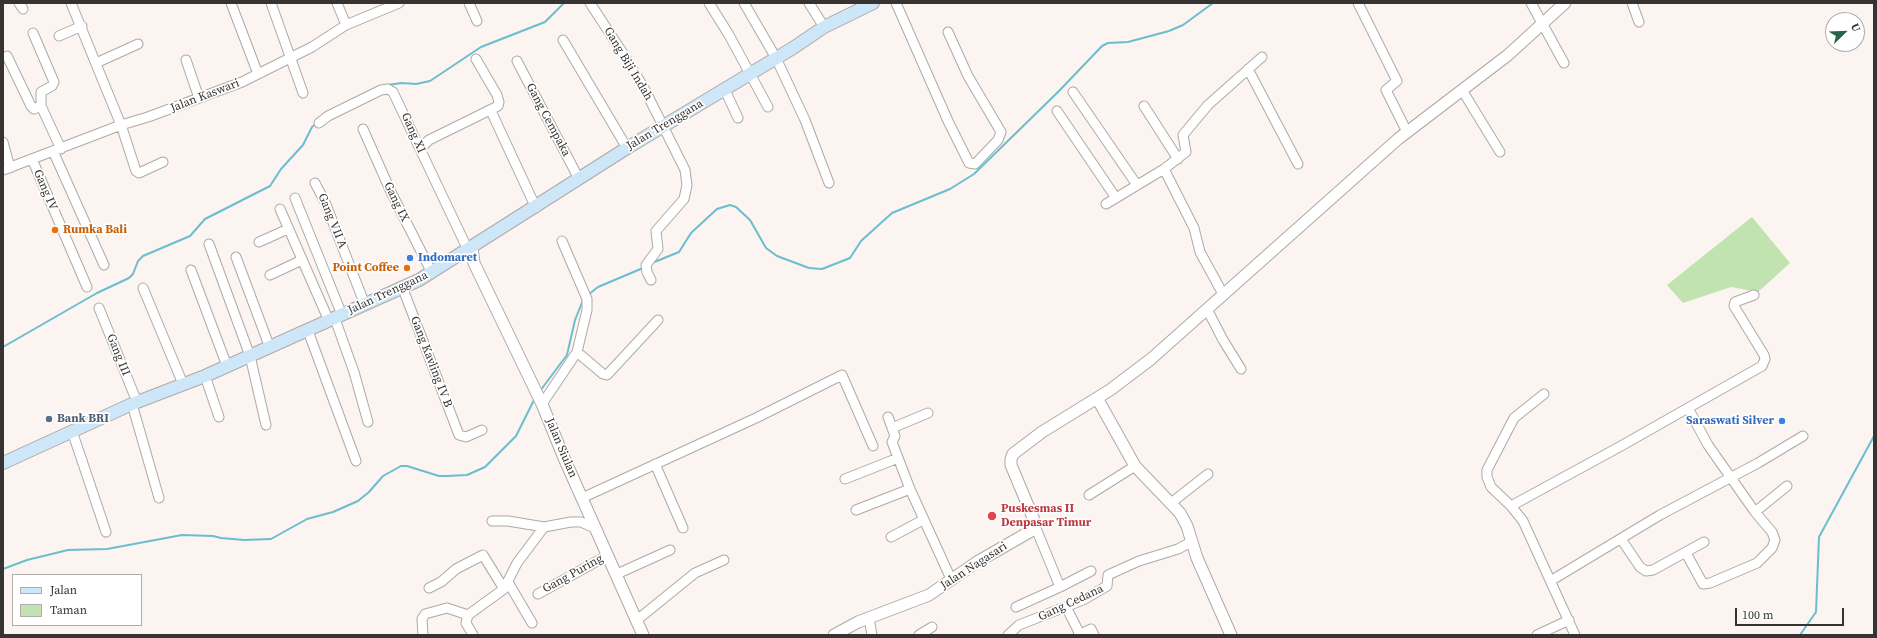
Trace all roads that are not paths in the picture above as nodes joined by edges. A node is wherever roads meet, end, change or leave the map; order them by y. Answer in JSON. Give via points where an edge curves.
{"nodes":[{"id":1,"x":71,"y":3,"type":"edge"},
{"id":2,"x":231,"y":3,"type":"edge"},
{"id":3,"x":271,"y":3,"type":"edge"},
{"id":4,"x":337,"y":3,"type":"edge"},
{"id":5,"x":399,"y":3,"type":"edge"},
{"id":6,"x":469,"y":3,"type":"edge"},
{"id":7,"x":590,"y":3,"type":"edge"},
{"id":8,"x":709,"y":3,"type":"edge"},
{"id":9,"x":744,"y":3,"type":"edge"},
{"id":10,"x":809,"y":3,"type":"edge"},
{"id":11,"x":873,"y":3,"type":"edge"},
{"id":12,"x":896,"y":3,"type":"edge"},
{"id":13,"x":1358,"y":3,"type":"edge"},
{"id":14,"x":1531,"y":3,"type":"edge"},
{"id":15,"x":1565,"y":3,"type":"edge"},
{"id":16,"x":1632,"y":3,"type":"edge"},
{"id":17,"x":477,"y":21,"type":"dead end"},
{"id":18,"x":1640,"y":22,"type":"dead end"},
{"id":19,"x":1542,"y":23,"type":"junction"},
{"id":20,"x":346,"y":24,"type":"junction"},
{"id":21,"x":82,"y":26,"type":"junction"},
{"id":22,"x":824,"y":27,"type":"junction"},
{"id":23,"x":948,"y":32,"type":"dead end"},
{"id":24,"x":33,"y":33,"type":"dead end"},
{"id":25,"x":59,"y":36,"type":"dead end"},
{"id":26,"x":563,"y":40,"type":"dead end"},
{"id":27,"x":138,"y":44,"type":"dead end"},
{"id":28,"x":7,"y":56,"type":"dead end"},
{"id":29,"x":1262,"y":57,"type":"dead end"},
{"id":30,"x":291,"y":58,"type":"junction"},
{"id":31,"x":776,"y":58,"type":"junction"},
{"id":32,"x":476,"y":59,"type":"dead end"},
{"id":33,"x":186,"y":60,"type":"dead end"},
{"id":34,"x":517,"y":61,"type":"dead end"},
{"id":35,"x":96,"y":63,"type":"junction"},
{"id":36,"x":1564,"y":63,"type":"dead end"},
{"id":37,"x":1248,"y":69,"type":"junction"},
{"id":38,"x":258,"y":74,"type":"junction"},
{"id":39,"x":750,"y":74,"type":"junction"},
{"id":40,"x":724,"y":88,"type":"junction"},
{"id":41,"x":1462,"y":90,"type":"junction"},
{"id":42,"x":303,"y":92,"type":"dead end"},
{"id":43,"x":1073,"y":92,"type":"dead end"},
{"id":44,"x":199,"y":98,"type":"junction"},
{"id":45,"x":41,"y":106,"type":"junction"},
{"id":46,"x":1144,"y":106,"type":"dead end"},
{"id":47,"x":768,"y":107,"type":"dead end"},
{"id":48,"x":1056,"y":110,"type":"dead end"},
{"id":49,"x":491,"y":111,"type":"junction"},
{"id":50,"x":738,"y":118,"type":"dead end"},
{"id":51,"x":319,"y":123,"type":"dead end"},
{"id":52,"x":121,"y":125,"type":"junction"},
{"id":53,"x":664,"y":127,"type":"junction"},
{"id":54,"x":363,"y":129,"type":"dead end"},
{"id":55,"x":1408,"y":132,"type":"junction"},
{"id":56,"x":3,"y":142,"type":"edge"},
{"id":57,"x":420,"y":148,"type":"junction"},
{"id":58,"x":627,"y":148,"type":"junction"},
{"id":59,"x":57,"y":150,"type":"junction"},
{"id":60,"x":1500,"y":152,"type":"dead end"},
{"id":61,"x":32,"y":159,"type":"junction"},
{"id":62,"x":1178,"y":159,"type":"junction"},
{"id":63,"x":163,"y":162,"type":"dead end"},
{"id":64,"x":1298,"y":164,"type":"dead end"},
{"id":65,"x":6,"y":169,"type":"edge"},
{"id":66,"x":1164,"y":169,"type":"junction"},
{"id":67,"x":579,"y":179,"type":"junction"},
{"id":68,"x":315,"y":183,"type":"dead end"},
{"id":69,"x":829,"y":183,"type":"dead end"},
{"id":70,"x":1137,"y":185,"type":"junction"},
{"id":71,"x":295,"y":198,"type":"dead end"},
{"id":72,"x":1116,"y":198,"type":"junction"},
{"id":73,"x":1106,"y":204,"type":"dead end"},
{"id":74,"x":536,"y":208,"type":"junction"},
{"id":75,"x":280,"y":210,"type":"dead end"},
{"id":76,"x":288,"y":229,"type":"junction"},
{"id":77,"x":562,"y":241,"type":"dead end"},
{"id":78,"x":259,"y":242,"type":"dead end"},
{"id":79,"x":209,"y":244,"type":"dead end"},
{"id":80,"x":468,"y":250,"type":"junction"},
{"id":81,"x":236,"y":257,"type":"dead end"},
{"id":82,"x":302,"y":260,"type":"junction"},
{"id":83,"x":104,"y":265,"type":"dead end"},
{"id":84,"x":191,"y":270,"type":"dead end"},
{"id":85,"x":432,"y":273,"type":"junction"},
{"id":86,"x":270,"y":275,"type":"dead end"},
{"id":87,"x":651,"y":280,"type":"dead end"},
{"id":88,"x":87,"y":287,"type":"dead end"},
{"id":89,"x":143,"y":288,"type":"dead end"},
{"id":90,"x":403,"y":289,"type":"junction"},
{"id":91,"x":1223,"y":294,"type":"junction"},
{"id":92,"x":1754,"y":295,"type":"dead end"},
{"id":93,"x":364,"y":305,"type":"junction"},
{"id":94,"x":99,"y":308,"type":"dead end"},
{"id":95,"x":1207,"y":309,"type":"junction"},
{"id":96,"x":335,"y":318,"type":"junction"},
{"id":97,"x":658,"y":320,"type":"dead end"},
{"id":98,"x":308,"y":331,"type":"junction"},
{"id":99,"x":270,"y":348,"type":"junction"},
{"id":100,"x":577,"y":352,"type":"junction"},
{"id":101,"x":250,"y":356,"type":"junction"},
{"id":102,"x":227,"y":366,"type":"junction"},
{"id":103,"x":1241,"y":369,"type":"dead end"},
{"id":104,"x":205,"y":376,"type":"junction"},
{"id":105,"x":184,"y":384,"type":"junction"},
{"id":106,"x":1544,"y":394,"type":"dead end"},
{"id":107,"x":1097,"y":398,"type":"junction"},
{"id":108,"x":540,"y":399,"type":"junction"},
{"id":109,"x":135,"y":403,"type":"junction"},
{"id":110,"x":1688,"y":408,"type":"junction"},
{"id":111,"x":928,"y":413,"type":"dead end"},
{"id":112,"x":219,"y":417,"type":"dead end"},
{"id":113,"x":888,"y":417,"type":"dead end"},
{"id":114,"x":368,"y":422,"type":"dead end"},
{"id":115,"x":266,"y":425,"type":"dead end"},
{"id":116,"x":892,"y":428,"type":"junction"},
{"id":117,"x":482,"y":430,"type":"dead end"},
{"id":118,"x":72,"y":431,"type":"junction"},
{"id":119,"x":1803,"y":436,"type":"dead end"},
{"id":120,"x":873,"y":446,"type":"dead end"},
{"id":121,"x":898,"y":458,"type":"junction"},
{"id":122,"x":356,"y":461,"type":"dead end"},
{"id":123,"x":3,"y":463,"type":"edge"},
{"id":124,"x":655,"y":464,"type":"junction"},
{"id":125,"x":1135,"y":466,"type":"junction"},
{"id":126,"x":1208,"y":474,"type":"dead end"},
{"id":127,"x":1729,"y":477,"type":"junction"},
{"id":128,"x":845,"y":479,"type":"dead end"},
{"id":129,"x":1787,"y":486,"type":"dead end"},
{"id":130,"x":910,"y":489,"type":"junction"},
{"id":131,"x":1089,"y":495,"type":"dead end"},
{"id":132,"x":159,"y":498,"type":"dead end"},
{"id":133,"x":584,"y":501,"type":"junction"},
{"id":134,"x":1171,"y":503,"type":"junction"},
{"id":135,"x":1511,"y":506,"type":"junction"},
{"id":136,"x":856,"y":510,"type":"dead end"},
{"id":137,"x":1755,"y":512,"type":"junction"},
{"id":138,"x":923,"y":520,"type":"junction"},
{"id":139,"x":492,"y":521,"type":"dead end"},
{"id":140,"x":593,"y":524,"type":"junction"},
{"id":141,"x":1035,"y":526,"type":"junction"},
{"id":142,"x":544,"y":527,"type":"junction"},
{"id":143,"x":683,"y":528,"type":"dead end"},
{"id":144,"x":106,"y":532,"type":"dead end"},
{"id":145,"x":891,"y":537,"type":"dead end"},
{"id":146,"x":1621,"y":539,"type":"junction"},
{"id":147,"x":1191,"y":542,"type":"junction"},
{"id":148,"x":1704,"y":542,"type":"dead end"},
{"id":149,"x":670,"y":550,"type":"dead end"},
{"id":150,"x":1686,"y":553,"type":"junction"},
{"id":151,"x":608,"y":555,"type":"junction"},
{"id":152,"x":724,"y":560,"type":"dead end"},
{"id":153,"x":1091,"y":571,"type":"dead end"},
{"id":154,"x":617,"y":574,"type":"junction"},
{"id":155,"x":950,"y":579,"type":"junction"},
{"id":156,"x":1552,"y":580,"type":"junction"},
{"id":157,"x":506,"y":586,"type":"junction"},
{"id":158,"x":428,"y":588,"type":"dead end"},
{"id":159,"x":1060,"y":588,"type":"junction"},
{"id":160,"x":538,"y":594,"type":"dead end"},
{"id":161,"x":1066,"y":607,"type":"junction"},
{"id":162,"x":1016,"y":608,"type":"dead end"},
{"id":163,"x":468,"y":615,"type":"junction"},
{"id":164,"x":869,"y":618,"type":"junction"},
{"id":165,"x":637,"y":620,"type":"junction"},
{"id":166,"x":1568,"y":620,"type":"junction"},
{"id":167,"x":532,"y":623,"type":"dead end"},
{"id":168,"x":932,"y":627,"type":"dead end"},
{"id":169,"x":1079,"y":634,"type":"edge"},
{"id":170,"x":423,"y":635,"type":"edge"},
{"id":171,"x":473,"y":635,"type":"edge"},
{"id":172,"x":643,"y":635,"type":"edge"},
{"id":173,"x":834,"y":635,"type":"edge"},
{"id":174,"x":872,"y":635,"type":"edge"},
{"id":175,"x":919,"y":635,"type":"edge"},
{"id":176,"x":1008,"y":635,"type":"edge"},
{"id":177,"x":1094,"y":635,"type":"edge"},
{"id":178,"x":1231,"y":635,"type":"edge"},
{"id":179,"x":1537,"y":635,"type":"edge"},
{"id":180,"x":1575,"y":635,"type":"edge"}],
"edges":[{"from":1,"to":21,"type":"street"},
{"from":2,"to":38,"type":"street"},
{"from":3,"to":30,"type":"street"},
{"from":4,"to":20,"type":"street"},
{"from":5,"to":20,"type":"street","name":"Jalan Kaswari"},
{"from":6,"to":17,"type":"street"},
{"from":7,"to":53,"type":"street","name":"Gang Biji Indah","via":[[624,55]]},
{"from":8,"to":39,"type":"street"},
{"from":9,"to":31,"type":"street"},
{"from":10,"to":22,"type":"street"},
{"from":11,"to":22,"type":"main road","name":"Jalan Trenggana"},
{"from":12,"to":23,"type":"street","via":[[951,128],[969,163],[974,164],[998,140],[1001,132],[968,76]]},
{"from":13,"to":55,"type":"street","via":[[1397,81],[1386,90]]},
{"from":14,"to":19,"type":"street"},
{"from":15,"to":19,"type":"street"},
{"from":16,"to":18,"type":"street"},
{"from":19,"to":36,"type":"street"},
{"from":19,"to":41,"type":"street","via":[[1508,55]]},
{"from":20,"to":30,"type":"street","name":"Jalan Kaswari"},
{"from":21,"to":25,"type":"street"},
{"from":21,"to":35,"type":"street"},
{"from":22,"to":31,"type":"main road","name":"Jalan Trenggana"},
{"from":24,"to":45,"type":"street","via":[[54,82],[41,92]]},
{"from":26,"to":58,"type":"street"},
{"from":27,"to":35,"type":"street"},
{"from":28,"to":45,"type":"street","via":[[30,106],[34,109]]},
{"from":29,"to":37,"type":"street"},
{"from":30,"to":38,"type":"street","name":"Jalan Kaswari"},
{"from":30,"to":42,"type":"street"},
{"from":31,"to":39,"type":"main road","name":"Jalan Trenggana"},
{"from":31,"to":69,"type":"street","via":[[805,120]]},
{"from":32,"to":49,"type":"street","via":[[499,98],[498,106]]},
{"from":33,"to":44,"type":"street"},
{"from":34,"to":67,"type":"street","name":"Gang Cempaka"},
{"from":35,"to":52,"type":"street"},
{"from":37,"to":62,"type":"street","via":[[1208,105],[1183,135],[1186,152]]},
{"from":37,"to":64,"type":"street"},
{"from":38,"to":44,"type":"street","name":"Jalan Kaswari"},
{"from":39,"to":40,"type":"main road","name":"Jalan Trenggana"},
{"from":39,"to":47,"type":"street"},
{"from":40,"to":50,"type":"street"},
{"from":40,"to":53,"type":"main road","name":"Jalan Trenggana"},
{"from":41,"to":55,"type":"street"},
{"from":41,"to":60,"type":"street"},
{"from":43,"to":70,"type":"street"},
{"from":44,"to":52,"type":"street","name":"Jalan Kaswari"},
{"from":45,"to":59,"type":"street"},
{"from":46,"to":62,"type":"street"},
{"from":48,"to":72,"type":"street"},
{"from":49,"to":57,"type":"street","via":[[429,140]]},
{"from":49,"to":74,"type":"street"},
{"from":51,"to":57,"type":"street","name":"Gang XI","via":[[328,116],[388,89],[396,96]]},
{"from":52,"to":59,"type":"street","name":"Jalan Kaswari"},
{"from":52,"to":63,"type":"street","via":[[137,172]]},
{"from":53,"to":58,"type":"main road","name":"Jalan Trenggana"},
{"from":53,"to":87,"type":"street","name":"Gang Biji Indah","via":[[685,170],[687,185],[682,202],[656,231],[658,249],[646,265]]},
{"from":54,"to":85,"type":"street","name":"Gang IX"},
{"from":55,"to":91,"type":"street"},
{"from":56,"to":65,"type":"street"},
{"from":57,"to":80,"type":"street","name":"Gang XI"},
{"from":58,"to":67,"type":"main road","name":"Jalan Trenggana"},
{"from":59,"to":61,"type":"street","name":"Jalan Kaswari"},
{"from":59,"to":83,"type":"street"},
{"from":61,"to":65,"type":"street","name":"Jalan Kaswari"},
{"from":61,"to":88,"type":"street","name":"Gang IV"},
{"from":62,"to":66,"type":"street"},
{"from":66,"to":70,"type":"street"},
{"from":66,"to":91,"type":"street","via":[[1194,228],[1200,252]]},
{"from":67,"to":74,"type":"main road","name":"Jalan Trenggana"},
{"from":68,"to":93,"type":"street","name":"Gang VII A","via":[[338,234]]},
{"from":70,"to":72,"type":"street"},
{"from":71,"to":96,"type":"street"},
{"from":72,"to":73,"type":"street"},
{"from":74,"to":80,"type":"main road","name":"Jalan Trenggana"},
{"from":75,"to":76,"type":"street"},
{"from":76,"to":78,"type":"street"},
{"from":76,"to":82,"type":"street"},
{"from":77,"to":100,"type":"street","via":[[586,295],[587,310]]},
{"from":79,"to":101,"type":"street"},
{"from":80,"to":85,"type":"main road","name":"Jalan Trenggana"},
{"from":80,"to":108,"type":"street","name":"Jalan Siulan"},
{"from":81,"to":99,"type":"street"},
{"from":82,"to":86,"type":"street"},
{"from":82,"to":96,"type":"street"},
{"from":84,"to":102,"type":"street"},
{"from":85,"to":90,"type":"main road","name":"Jalan Trenggana"},
{"from":89,"to":105,"type":"street"},
{"from":90,"to":93,"type":"main road","name":"Jalan Trenggana"},
{"from":90,"to":117,"type":"street","name":"Gang Kavling IV B","via":[[458,435],[466,437]]},
{"from":91,"to":95,"type":"street"},
{"from":92,"to":110,"type":"street","via":[[1736,302],[1734,306],[1764,355],[1764,364]]},
{"from":93,"to":96,"type":"main road","name":"Jalan Trenggana"},
{"from":94,"to":109,"type":"street","name":"Gang III"},
{"from":95,"to":103,"type":"street"},
{"from":95,"to":107,"type":"street","via":[[1151,358]]},
{"from":96,"to":98,"type":"main road","name":"Jalan Trenggana"},
{"from":96,"to":114,"type":"street"},
{"from":97,"to":100,"type":"street","via":[[607,375]]},
{"from":98,"to":99,"type":"main road","name":"Jalan Trenggana"},
{"from":98,"to":122,"type":"street"},
{"from":99,"to":101,"type":"main road","name":"Jalan Trenggana"},
{"from":100,"to":108,"type":"street"},
{"from":101,"to":102,"type":"main road","name":"Jalan Trenggana"},
{"from":101,"to":115,"type":"street"},
{"from":102,"to":104,"type":"main road","name":"Jalan Trenggana"},
{"from":104,"to":105,"type":"main road","name":"Jalan Trenggana"},
{"from":104,"to":112,"type":"street"},
{"from":105,"to":109,"type":"main road","name":"Jalan Trenggana"},
{"from":106,"to":135,"type":"street","via":[[1514,418],[1487,470],[1491,487]]},
{"from":107,"to":125,"type":"street"},
{"from":107,"to":141,"type":"street","via":[[1042,432],[1011,456],[1011,465]]},
{"from":108,"to":133,"type":"street","name":"Jalan Siulan"},
{"from":109,"to":118,"type":"main road","name":"Jalan Trenggana"},
{"from":109,"to":132,"type":"street","name":"Gang III"},
{"from":110,"to":127,"type":"street"},
{"from":110,"to":135,"type":"street"},
{"from":111,"to":116,"type":"street"},
{"from":113,"to":116,"type":"street"},
{"from":116,"to":121,"type":"street","via":[[896,436],[892,442]]},
{"from":118,"to":123,"type":"main road","name":"Jalan Trenggana"},
{"from":118,"to":144,"type":"street"},
{"from":119,"to":127,"type":"street"},
{"from":120,"to":124,"type":"street","via":[[842,375]]},
{"from":121,"to":128,"type":"street"},
{"from":121,"to":130,"type":"street"},
{"from":124,"to":133,"type":"street"},
{"from":124,"to":143,"type":"street"},
{"from":125,"to":131,"type":"street"},
{"from":125,"to":134,"type":"street"},
{"from":126,"to":134,"type":"street"},
{"from":127,"to":137,"type":"street"},
{"from":127,"to":146,"type":"street"},
{"from":129,"to":137,"type":"street"},
{"from":130,"to":136,"type":"street"},
{"from":130,"to":138,"type":"street"},
{"from":133,"to":140,"type":"street","name":"Jalan Siulan"},
{"from":134,"to":147,"type":"street","via":[[1184,519]]},
{"from":135,"to":156,"type":"street","via":[[1523,521]]},
{"from":137,"to":150,"type":"street","via":[[1772,532],[1775,540],[1772,548],[1757,563],[1703,584]]},
{"from":138,"to":145,"type":"street"},
{"from":138,"to":155,"type":"street"},
{"from":139,"to":142,"type":"street"},
{"from":140,"to":142,"type":"street","via":[[571,522]]},
{"from":140,"to":151,"type":"street","name":"Jalan Siulan"},
{"from":141,"to":155,"type":"street","name":"Jalan Nagasari","via":[[1031,531]]},
{"from":141,"to":159,"type":"street"},
{"from":142,"to":157,"type":"street","via":[[517,563]]},
{"from":146,"to":150,"type":"street","via":[[1640,567],[1646,571]]},
{"from":146,"to":156,"type":"street"},
{"from":147,"to":161,"type":"street","name":"Gang Cedana","via":[[1108,575],[1108,586]]},
{"from":147,"to":178,"type":"street"},
{"from":148,"to":150,"type":"street"},
{"from":149,"to":154,"type":"street"},
{"from":151,"to":154,"type":"street","name":"Jalan Siulan"},
{"from":151,"to":160,"type":"street","name":"Gang Puring"},
{"from":152,"to":165,"type":"street","via":[[695,573]]},
{"from":153,"to":159,"type":"street"},
{"from":154,"to":165,"type":"street","name":"Jalan Siulan"},
{"from":155,"to":164,"type":"street","name":"Jalan Nagasari","via":[[921,598]]},
{"from":156,"to":166,"type":"street"},
{"from":157,"to":158,"type":"street","via":[[483,555],[456,569],[442,582]]},
{"from":157,"to":163,"type":"street"},
{"from":157,"to":167,"type":"street"},
{"from":159,"to":162,"type":"street"},
{"from":161,"to":169,"type":"street"},
{"from":161,"to":176,"type":"street","name":"Gang Cedana","via":[[1019,625]]},
{"from":163,"to":170,"type":"street","via":[[447,608],[425,614],[422,619]]},
{"from":163,"to":171,"type":"street","via":[[466,624]]},
{"from":164,"to":173,"type":"street","name":"Jalan Nagasari"},
{"from":164,"to":174,"type":"street"},
{"from":165,"to":172,"type":"street","name":"Jalan Siulan"},
{"from":166,"to":179,"type":"street"},
{"from":166,"to":180,"type":"street"},
{"from":168,"to":175,"type":"street"},
{"from":169,"to":177,"type":"street","via":[[1091,629]]}]}
